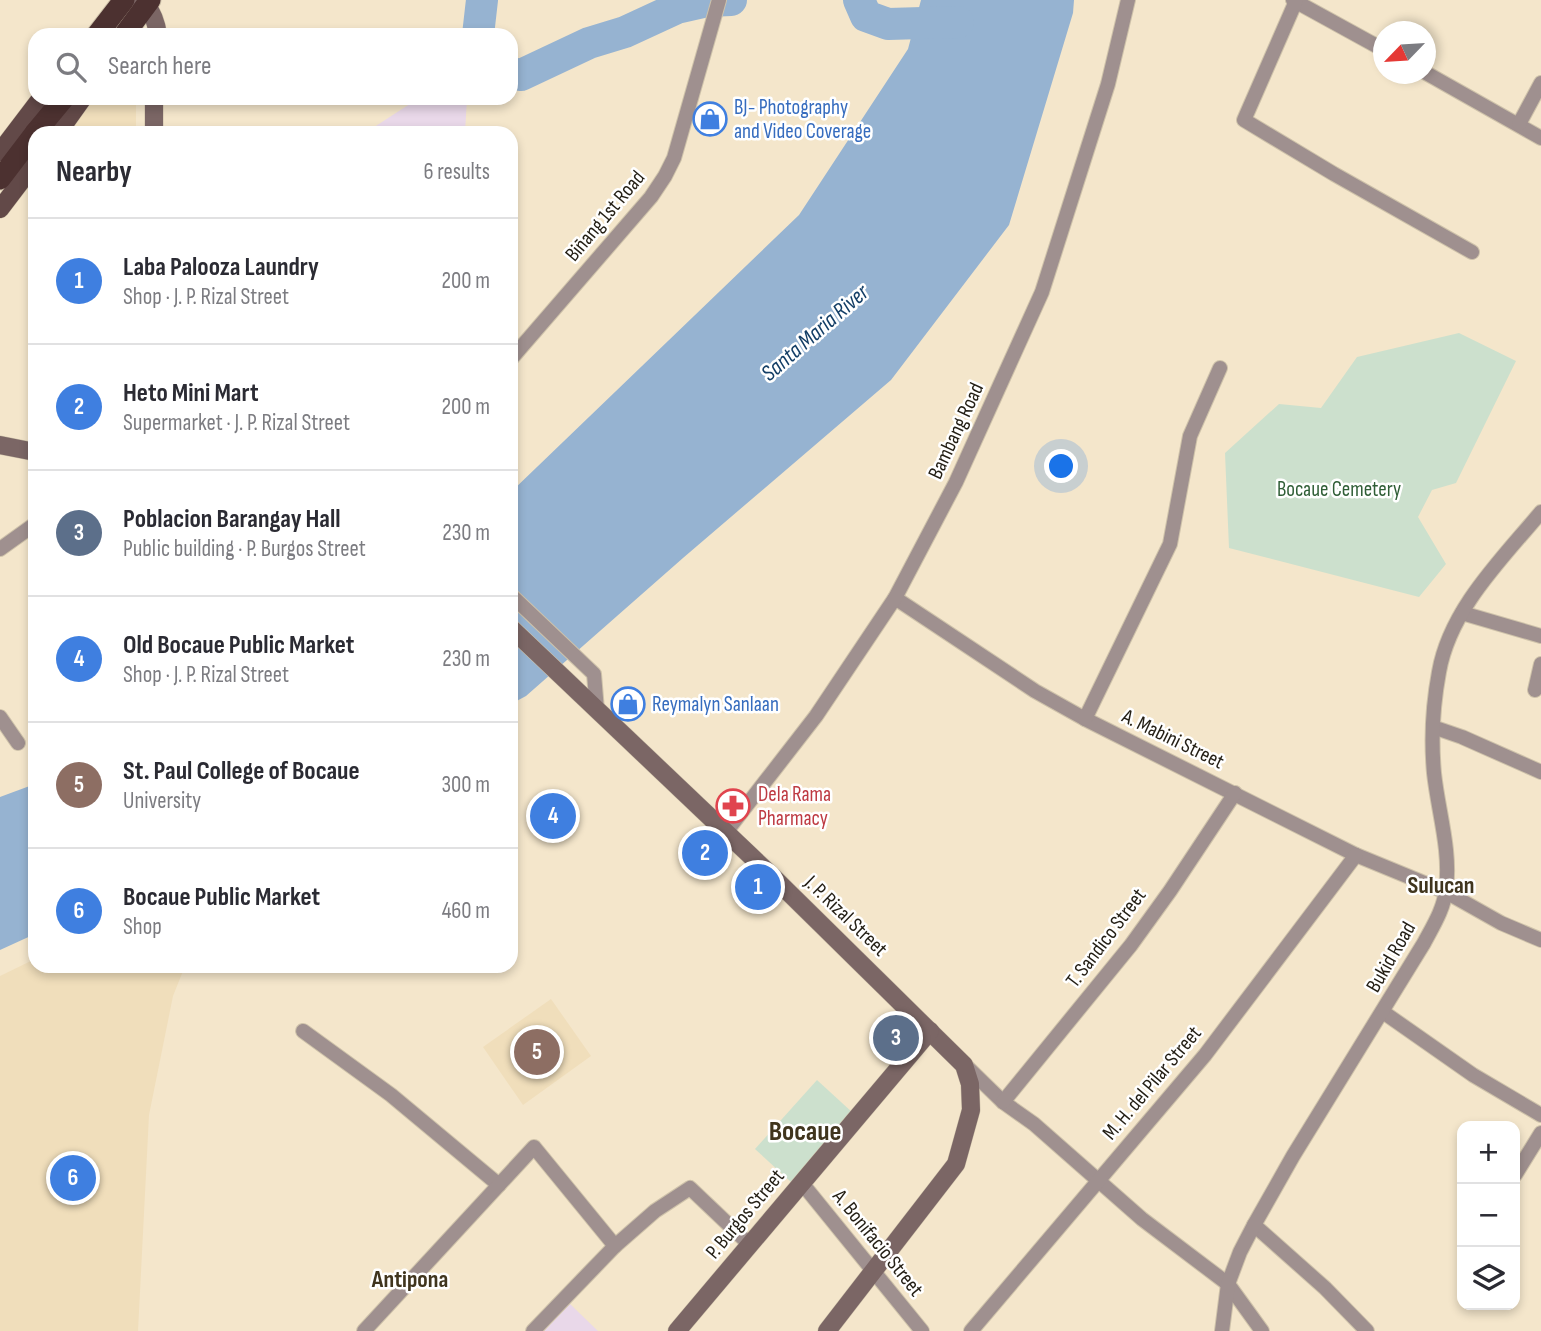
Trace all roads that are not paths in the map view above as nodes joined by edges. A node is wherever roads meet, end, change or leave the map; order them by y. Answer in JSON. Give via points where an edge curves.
{"nodes":[{"id":1,"x":124,"y":0,"type":"edge"},
{"id":2,"x":1128,"y":0,"type":"edge"},
{"id":3,"x":1294,"y":1,"type":"edge"},
{"id":4,"x":146,"y":2,"type":"edge"},
{"id":5,"x":717,"y":6,"type":"edge"},
{"id":6,"x":102,"y":28,"type":"edge"},
{"id":7,"x":129,"y":28,"type":"edge"},
{"id":8,"x":157,"y":28,"type":"edge"},
{"id":9,"x":1373,"y":44,"type":"edge"},
{"id":10,"x":1436,"y":78,"type":"edge"},
{"id":11,"x":1541,"y":83,"type":"edge"},
{"id":12,"x":50,"y":105,"type":"edge"},
{"id":13,"x":52,"y":105,"type":"edge"},
{"id":14,"x":78,"y":105,"type":"edge"},
{"id":15,"x":154,"y":105,"type":"edge"},
{"id":16,"x":1519,"y":124,"type":"junction"},
{"id":17,"x":39,"y":126,"type":"edge"},
{"id":18,"x":63,"y":126,"type":"edge"},
{"id":19,"x":153,"y":126,"type":"edge"},
{"id":20,"x":1541,"y":138,"type":"edge"},
{"id":21,"x":28,"y":142,"type":"edge"},
{"id":22,"x":0,"y":152,"type":"edge"},
{"id":23,"x":28,"y":172,"type":"edge"},
{"id":24,"x":0,"y":179,"type":"edge"},
{"id":25,"x":0,"y":209,"type":"edge"},
{"id":26,"x":1472,"y":252,"type":"dead end"},
{"id":27,"x":518,"y":351,"type":"edge"},
{"id":28,"x":1220,"y":368,"type":"dead end"},
{"id":29,"x":0,"y":444,"type":"edge"},
{"id":30,"x":28,"y":450,"type":"edge"},
{"id":31,"x":1541,"y":512,"type":"edge"},
{"id":32,"x":28,"y":529,"type":"edge"},
{"id":33,"x":0,"y":549,"type":"edge"},
{"id":34,"x":895,"y":598,"type":"junction"},
{"id":35,"x":518,"y":602,"type":"edge"},
{"id":36,"x":1462,"y":613,"type":"junction"},
{"id":37,"x":518,"y":635,"type":"edge"},
{"id":38,"x":1541,"y":636,"type":"edge"},
{"id":39,"x":1541,"y":664,"type":"edge"},
{"id":40,"x":1535,"y":690,"type":"dead end"},
{"id":41,"x":590,"y":704,"type":"junction"},
{"id":42,"x":0,"y":717,"type":"edge"},
{"id":43,"x":1085,"y":719,"type":"junction"},
{"id":44,"x":1433,"y":727,"type":"junction"},
{"id":45,"x":18,"y":743,"type":"dead end"},
{"id":46,"x":1541,"y":772,"type":"edge"},
{"id":47,"x":1235,"y":793,"type":"junction"},
{"id":48,"x":726,"y":832,"type":"junction"},
{"id":49,"x":1356,"y":855,"type":"junction"},
{"id":50,"x":1446,"y":892,"type":"junction"},
{"id":51,"x":1541,"y":940,"type":"edge"},
{"id":52,"x":1383,"y":1012,"type":"junction"},
{"id":53,"x":303,"y":1031,"type":"dead end"},
{"id":54,"x":930,"y":1031,"type":"junction"},
{"id":55,"x":964,"y":1065,"type":"junction"},
{"id":56,"x":1003,"y":1102,"type":"junction"},
{"id":57,"x":1541,"y":1115,"type":"edge"},
{"id":58,"x":1541,"y":1133,"type":"edge"},
{"id":59,"x":1520,"y":1167,"type":"edge"},
{"id":60,"x":1098,"y":1180,"type":"junction"},
{"id":61,"x":801,"y":1182,"type":"junction"},
{"id":62,"x":499,"y":1185,"type":"junction"},
{"id":63,"x":1254,"y":1225,"type":"junction"},
{"id":64,"x":749,"y":1244,"type":"junction"},
{"id":65,"x":615,"y":1246,"type":"junction"},
{"id":66,"x":875,"y":1271,"type":"junction"},
{"id":67,"x":1228,"y":1284,"type":"junction"},
{"id":68,"x":364,"y":1331,"type":"edge"},
{"id":69,"x":533,"y":1331,"type":"edge"},
{"id":70,"x":677,"y":1331,"type":"edge"},
{"id":71,"x":827,"y":1331,"type":"edge"},
{"id":72,"x":922,"y":1331,"type":"edge"},
{"id":73,"x":971,"y":1331,"type":"edge"},
{"id":74,"x":1222,"y":1331,"type":"edge"},
{"id":75,"x":1262,"y":1331,"type":"edge"},
{"id":76,"x":1367,"y":1331,"type":"edge"}],
"edges":[{"from":1,"to":6,"type":"highway"},
{"from":2,"to":34,"type":"street","name":"Bambang Road","via":[[1108,84],[1042,292],[956,482]]},
{"from":3,"to":9,"type":"street"},
{"from":3,"to":26,"type":"street","via":[[1244,120]]},
{"from":4,"to":7,"type":"highway"},
{"from":4,"to":8,"type":"main road"},
{"from":5,"to":27,"type":"street","name":"Biñang 1st Road","via":[[666,176]]},
{"from":10,"to":16,"type":"street"},
{"from":11,"to":16,"type":"street"},
{"from":12,"to":22,"type":"main road"},
{"from":13,"to":17,"type":"highway"},
{"from":14,"to":18,"type":"main road"},
{"from":15,"to":19,"type":"main road"},
{"from":16,"to":20,"type":"street"},
{"from":21,"to":24,"type":"highway"},
{"from":23,"to":25,"type":"main road"},
{"from":28,"to":43,"type":"street","via":[[1190,436],[1170,544]]},
{"from":29,"to":30,"type":"main road"},
{"from":31,"to":36,"type":"street","name":"Bukid Road"},
{"from":32,"to":33,"type":"street"},
{"from":34,"to":43,"type":"street","name":"A. Mabini Street"},
{"from":34,"to":48,"type":"street","name":"Bambang Road","via":[[816,716]]},
{"from":35,"to":41,"type":"street","via":[[594,674]]},
{"from":36,"to":38,"type":"street"},
{"from":36,"to":44,"type":"street","name":"Bukid Road","via":[[1439,671]]},
{"from":37,"to":41,"type":"main road","name":"J. P. Rizal Street"},
{"from":39,"to":40,"type":"street"},
{"from":41,"to":48,"type":"main road","name":"J. P. Rizal Street"},
{"from":42,"to":45,"type":"street"},
{"from":43,"to":47,"type":"street","name":"A. Mabini Street"},
{"from":44,"to":46,"type":"street"},
{"from":44,"to":50,"type":"street","name":"Bukid Road"},
{"from":47,"to":49,"type":"street","name":"A. Mabini Street"},
{"from":47,"to":56,"type":"street","name":"T. Sandico Street","via":[[1130,946]]},
{"from":48,"to":54,"type":"main road","name":"J. P. Rizal Street"},
{"from":49,"to":50,"type":"street","name":"A. Mabini Street"},
{"from":49,"to":60,"type":"street","name":"M. H. del Pilar Street","via":[[1213,1044]]},
{"from":50,"to":51,"type":"street","name":"A. Mabini Street"},
{"from":50,"to":52,"type":"street","name":"Bukid Road","via":[[1424,943]]},
{"from":52,"to":57,"type":"street","via":[[1473,1075]]},
{"from":52,"to":63,"type":"street","name":"Bukid Road"},
{"from":53,"to":62,"type":"street","via":[[391,1095]]},
{"from":54,"to":55,"type":"main road","name":"J. P. Rizal Street"},
{"from":54,"to":61,"type":"main road","name":"P. Burgos Street"},
{"from":55,"to":56,"type":"street"},
{"from":55,"to":66,"type":"main road","via":[[971,1110],[956,1164]]},
{"from":56,"to":60,"type":"street"},
{"from":58,"to":59,"type":"street"},
{"from":60,"to":67,"type":"street"},
{"from":60,"to":73,"type":"street","name":"M. H. del Pilar Street"},
{"from":61,"to":64,"type":"main road","name":"P. Burgos Street"},
{"from":61,"to":66,"type":"street","name":"A. Bonifacio Street"},
{"from":62,"to":65,"type":"street","via":[[534,1147]]},
{"from":62,"to":68,"type":"street"},
{"from":63,"to":67,"type":"street","name":"Bukid Road"},
{"from":63,"to":76,"type":"street"},
{"from":64,"to":65,"type":"street","via":[[690,1188]]},
{"from":64,"to":70,"type":"main road","name":"P. Burgos Street"},
{"from":65,"to":69,"type":"street"},
{"from":66,"to":71,"type":"main road"},
{"from":66,"to":72,"type":"street","name":"A. Bonifacio Street"},
{"from":67,"to":74,"type":"street","name":"Bukid Road"},
{"from":67,"to":75,"type":"street"}]}
